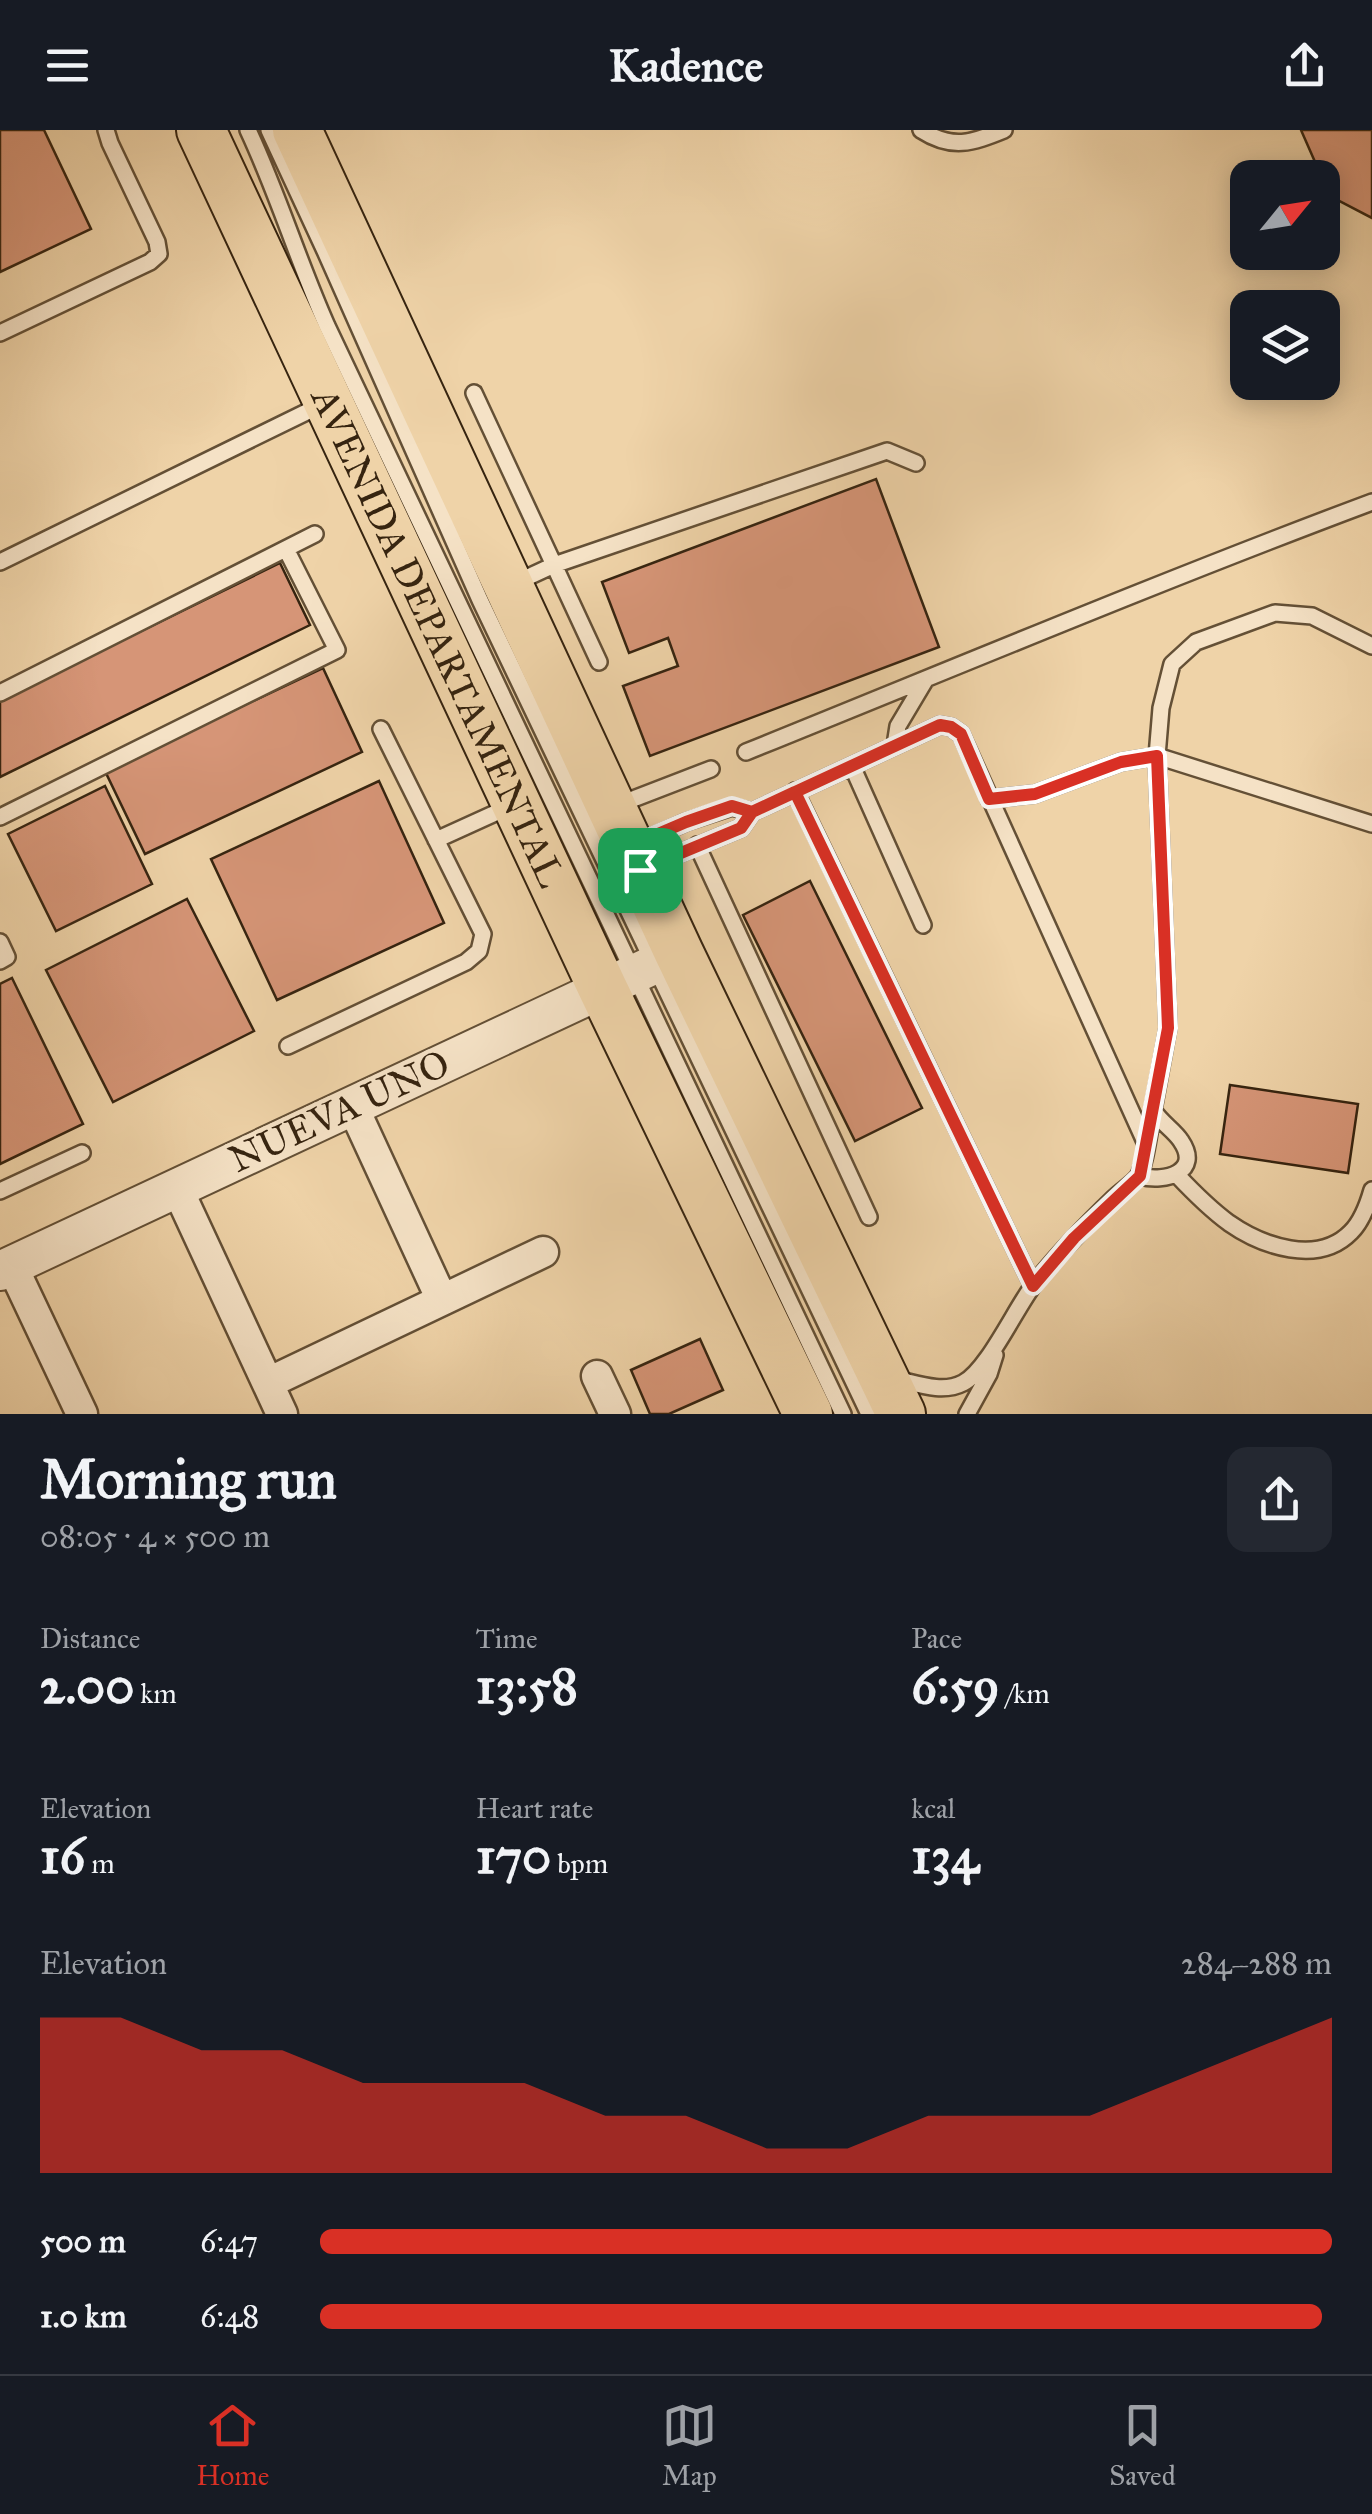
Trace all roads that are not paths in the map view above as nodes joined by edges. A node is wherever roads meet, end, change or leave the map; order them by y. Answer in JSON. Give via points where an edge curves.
{"nodes":[{"id":1,"x":106,"y":130,"type":"edge"},
{"id":2,"x":201,"y":130,"type":"edge"},
{"id":3,"x":248,"y":130,"type":"edge"},
{"id":4,"x":268,"y":130,"type":"edge"},
{"id":5,"x":297,"y":130,"type":"edge"},
{"id":6,"x":921,"y":130,"type":"edge"},
{"id":7,"x":1004,"y":130,"type":"edge"},
{"id":8,"x":0,"y":333,"type":"edge"},
{"id":9,"x":474,"y":393,"type":"dead end"},
{"id":10,"x":328,"y":402,"type":"junction"},
{"id":11,"x":916,"y":463,"type":"dead end"},
{"id":12,"x":1372,"y":502,"type":"edge"},
{"id":13,"x":316,"y":534,"type":"dead end"},
{"id":14,"x":286,"y":549,"type":"junction"},
{"id":15,"x":0,"y":562,"type":"edge"},
{"id":16,"x":554,"y":565,"type":"junction"},
{"id":17,"x":509,"y":586,"type":"junction"},
{"id":18,"x":1372,"y":646,"type":"edge"},
{"id":19,"x":600,"y":662,"type":"dead end"},
{"id":20,"x":926,"y":679,"type":"junction"},
{"id":21,"x":0,"y":693,"type":"edge"},
{"id":22,"x":381,"y":729,"type":"dead end"},
{"id":23,"x":896,"y":745,"type":"junction"},
{"id":24,"x":746,"y":752,"type":"dead end"},
{"id":25,"x":1157,"y":756,"type":"junction"},
{"id":26,"x":852,"y":766,"type":"junction"},
{"id":27,"x":711,"y":769,"type":"dead end"},
{"id":28,"x":795,"y":792,"type":"junction"},
{"id":29,"x":989,"y":799,"type":"junction"},
{"id":30,"x":516,"y":803,"type":"junction"},
{"id":31,"x":752,"y":812,"type":"junction"},
{"id":32,"x":0,"y":817,"type":"edge"},
{"id":33,"x":1372,"y":824,"type":"edge"},
{"id":34,"x":436,"y":840,"type":"junction"},
{"id":35,"x":627,"y":841,"type":"junction"},
{"id":36,"x":697,"y":846,"type":"junction"},
{"id":37,"x":923,"y":926,"type":"dead end"},
{"id":38,"x":0,"y":942,"type":"edge"},
{"id":39,"x":0,"y":961,"type":"edge"},
{"id":40,"x":642,"y":969,"type":"junction"},
{"id":41,"x":288,"y":1046,"type":"dead end"},
{"id":42,"x":352,"y":1105,"type":"junction"},
{"id":43,"x":1153,"y":1110,"type":"junction"},
{"id":44,"x":1146,"y":1144,"type":"junction"},
{"id":45,"x":82,"y":1153,"type":"dead end"},
{"id":46,"x":1177,"y":1175,"type":"junction"},
{"id":47,"x":1140,"y":1176,"type":"junction"},
{"id":48,"x":177,"y":1188,"type":"junction"},
{"id":49,"x":0,"y":1190,"type":"edge"},
{"id":50,"x":1372,"y":1190,"type":"edge"},
{"id":51,"x":800,"y":1203,"type":"junction"},
{"id":52,"x":868,"y":1217,"type":"dead end"},
{"id":53,"x":543,"y":1252,"type":"dead end"},
{"id":54,"x":6,"y":1268,"type":"edge"},
{"id":55,"x":1033,"y":1286,"type":"junction"},
{"id":56,"x":442,"y":1300,"type":"junction"},
{"id":57,"x":1002,"y":1337,"type":"junction"},
{"id":58,"x":836,"y":1344,"type":"junction"},
{"id":59,"x":597,"y":1376,"type":"dead end"},
{"id":60,"x":268,"y":1383,"type":"junction"},
{"id":61,"x":885,"y":1401,"type":"edge"},
{"id":62,"x":82,"y":1414,"type":"edge"},
{"id":63,"x":282,"y":1414,"type":"edge"},
{"id":64,"x":615,"y":1414,"type":"edge"},
{"id":65,"x":808,"y":1414,"type":"edge"},
{"id":66,"x":842,"y":1414,"type":"edge"},
{"id":67,"x":967,"y":1414,"type":"edge"}],
"edges":[{"from":1,"to":8,"type":"lane","via":[[159,254]]},
{"from":2,"to":10,"type":"main road","name":"AVENIDA DEPARTAMENTAL"},
{"from":3,"to":40,"type":"lane","via":[[326,326]]},
{"from":4,"to":40,"type":"lane"},
{"from":5,"to":17,"type":"main road","name":"AVENIDA DEPARTAMENTAL"},
{"from":6,"to":7,"type":"lane","via":[[961,144]]},
{"from":9,"to":16,"type":"lane"},
{"from":10,"to":15,"type":"lane"},
{"from":10,"to":30,"type":"main road","name":"AVENIDA DEPARTAMENTAL"},
{"from":11,"to":16,"type":"lane","via":[[887,450]]},
{"from":12,"to":20,"type":"lane"},
{"from":13,"to":14,"type":"lane"},
{"from":14,"to":21,"type":"lane"},
{"from":14,"to":32,"type":"lane","via":[[338,650]]},
{"from":16,"to":17,"type":"lane"},
{"from":16,"to":19,"type":"lane"},
{"from":17,"to":35,"type":"main road","name":"AVENIDA DEPARTAMENTAL"},
{"from":18,"to":25,"type":"lane","via":[[1312,616],[1275,613],[1196,642],[1172,664]]},
{"from":20,"to":23,"type":"lane","via":[[898,726]]},
{"from":20,"to":24,"type":"lane"},
{"from":22,"to":34,"type":"lane"},
{"from":23,"to":26,"type":"lane"},
{"from":23,"to":29,"type":"lane","via":[[940,725],[951,727],[961,734]]},
{"from":25,"to":29,"type":"lane","via":[[1035,794]]},
{"from":25,"to":33,"type":"lane"},
{"from":25,"to":43,"type":"lane","via":[[1168,1028]]},
{"from":26,"to":28,"type":"lane"},
{"from":26,"to":37,"type":"lane"},
{"from":27,"to":35,"type":"lane"},
{"from":28,"to":31,"type":"lane"},
{"from":28,"to":55,"type":"lane"},
{"from":29,"to":44,"type":"lane"},
{"from":30,"to":34,"type":"lane"},
{"from":30,"to":40,"type":"main road","name":"AVENIDA DEPARTAMENTAL"},
{"from":31,"to":35,"type":"lane","via":[[732,806]]},
{"from":31,"to":36,"type":"lane","via":[[741,828]]},
{"from":34,"to":41,"type":"lane","via":[[483,934],[480,951]]},
{"from":35,"to":36,"type":"lane"},
{"from":35,"to":40,"type":"main road","name":"AVENIDA DEPARTAMENTAL"},
{"from":36,"to":52,"type":"lane"},
{"from":38,"to":39,"type":"lane","via":[[7,958]]},
{"from":40,"to":42,"type":"street","name":"NUEVA UNO"},
{"from":40,"to":51,"type":"main road","name":"AVENIDA DEPARTAMENTAL"},
{"from":40,"to":58,"type":"lane"},
{"from":40,"to":65,"type":"main road","name":"AVENIDA DEPARTAMENTAL"},
{"from":40,"to":66,"type":"lane"},
{"from":42,"to":48,"type":"street","name":"NUEVA UNO"},
{"from":42,"to":56,"type":"street"},
{"from":43,"to":44,"type":"lane"},
{"from":43,"to":46,"type":"lane","via":[[1183,1143],[1184,1166]]},
{"from":44,"to":47,"type":"lane"},
{"from":45,"to":49,"type":"lane"},
{"from":46,"to":47,"type":"lane"},
{"from":46,"to":50,"type":"lane","via":[[1231,1224],[1272,1246],[1299,1250],[1328,1248],[1352,1232]]},
{"from":47,"to":55,"type":"lane"},
{"from":48,"to":54,"type":"street","name":"NUEVA UNO"},
{"from":48,"to":60,"type":"street"},
{"from":51,"to":58,"type":"lane"},
{"from":51,"to":61,"type":"main road","name":"AVENIDA DEPARTAMENTAL"},
{"from":53,"to":56,"type":"street"},
{"from":54,"to":62,"type":"street"},
{"from":55,"to":57,"type":"lane"},
{"from":56,"to":60,"type":"street"},
{"from":57,"to":61,"type":"lane","via":[[966,1382]]},
{"from":57,"to":67,"type":"lane"},
{"from":58,"to":61,"type":"lane"},
{"from":59,"to":64,"type":"street"},
{"from":60,"to":63,"type":"street"}]}
